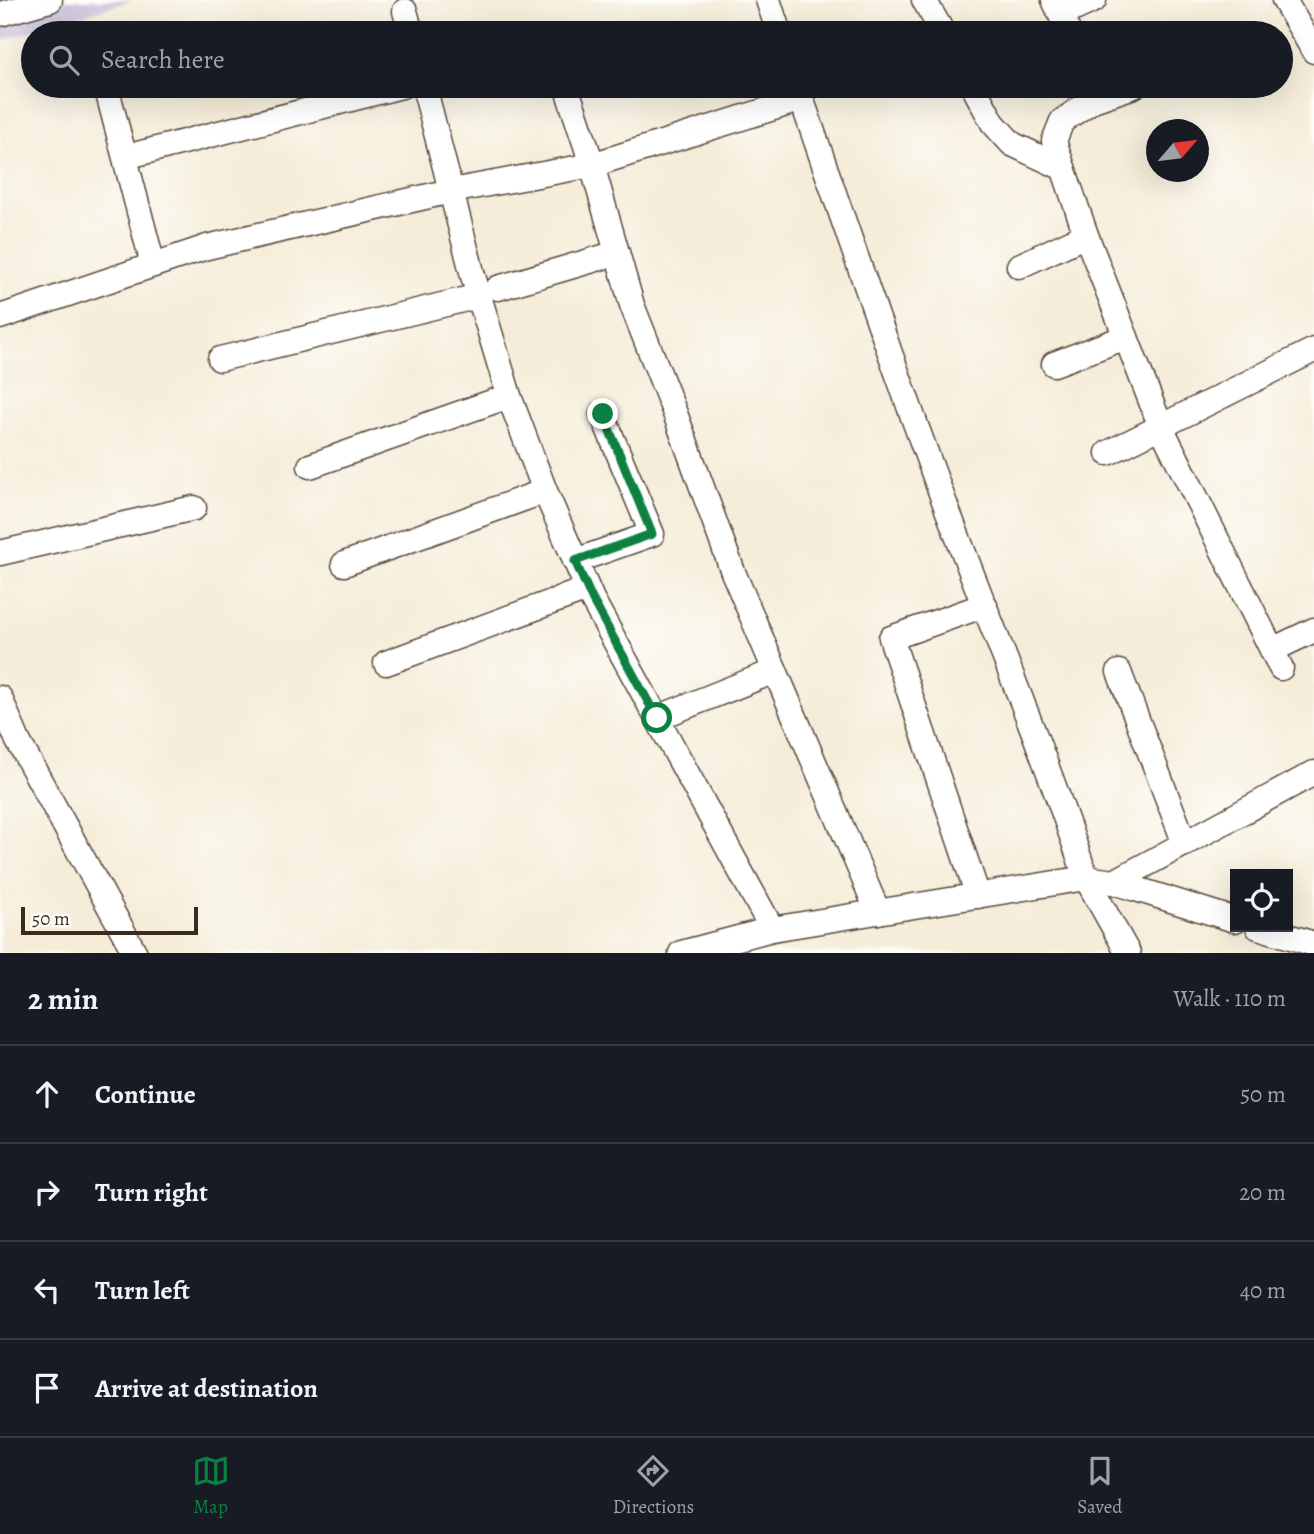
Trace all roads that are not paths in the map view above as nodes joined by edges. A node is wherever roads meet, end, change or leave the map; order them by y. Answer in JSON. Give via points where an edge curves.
{"nodes":[{"id":1,"x":50,"y":0,"type":"edge"},
{"id":2,"x":768,"y":0,"type":"edge"},
{"id":3,"x":924,"y":0,"type":"edge"},
{"id":4,"x":1094,"y":0,"type":"edge"},
{"id":5,"x":1284,"y":0,"type":"edge"},
{"id":6,"x":0,"y":15,"type":"edge"},
{"id":7,"x":1061,"y":16,"type":"edge"},
{"id":8,"x":775,"y":21,"type":"edge"},
{"id":9,"x":936,"y":21,"type":"edge"},
{"id":10,"x":1288,"y":21,"type":"edge"},
{"id":11,"x":1293,"y":33,"type":"edge"},
{"id":12,"x":1314,"y":51,"type":"edge"},
{"id":13,"x":109,"y":98,"type":"edge"},
{"id":14,"x":355,"y":98,"type":"edge"},
{"id":15,"x":427,"y":98,"type":"edge"},
{"id":16,"x":570,"y":98,"type":"edge"},
{"id":17,"x":783,"y":98,"type":"edge"},
{"id":18,"x":802,"y":98,"type":"edge"},
{"id":19,"x":979,"y":98,"type":"edge"},
{"id":20,"x":1090,"y":98,"type":"edge"},
{"id":21,"x":137,"y":154,"type":"dead end"},
{"id":22,"x":592,"y":165,"type":"junction"},
{"id":23,"x":1063,"y":167,"type":"junction"},
{"id":24,"x":451,"y":191,"type":"junction"},
{"id":25,"x":1086,"y":235,"type":"junction"},
{"id":26,"x":617,"y":253,"type":"junction"},
{"id":27,"x":153,"y":265,"type":"junction"},
{"id":28,"x":1019,"y":266,"type":"dead end"},
{"id":29,"x":489,"y":292,"type":"junction"},
{"id":30,"x":0,"y":317,"type":"edge"},
{"id":31,"x":1126,"y":337,"type":"junction"},
{"id":32,"x":1314,"y":349,"type":"edge"},
{"id":33,"x":220,"y":359,"type":"dead end"},
{"id":34,"x":1054,"y":364,"type":"dead end"},
{"id":35,"x":509,"y":396,"type":"junction"},
{"id":36,"x":603,"y":414,"type":"dead end"},
{"id":37,"x":1161,"y":427,"type":"junction"},
{"id":38,"x":1108,"y":453,"type":"dead end"},
{"id":39,"x":310,"y":466,"type":"dead end"},
{"id":40,"x":544,"y":491,"type":"junction"},
{"id":41,"x":194,"y":509,"type":"dead end"},
{"id":42,"x":0,"y":553,"type":"edge"},
{"id":43,"x":575,"y":561,"type":"junction"},
{"id":44,"x":344,"y":564,"type":"dead end"},
{"id":45,"x":587,"y":589,"type":"junction"},
{"id":46,"x":985,"y":605,"type":"junction"},
{"id":47,"x":1314,"y":630,"type":"edge"},
{"id":48,"x":386,"y":663,"type":"dead end"},
{"id":49,"x":775,"y":671,"type":"junction"},
{"id":50,"x":1119,"y":672,"type":"dead end"},
{"id":51,"x":0,"y":698,"type":"edge"},
{"id":52,"x":657,"y":718,"type":"junction"},
{"id":53,"x":1314,"y":773,"type":"edge"},
{"id":54,"x":1185,"y":844,"type":"junction"},
{"id":55,"x":1086,"y":877,"type":"junction"},
{"id":56,"x":1114,"y":882,"type":"junction"},
{"id":57,"x":978,"y":896,"type":"junction"},
{"id":58,"x":878,"y":912,"type":"junction"},
{"id":59,"x":1230,"y":918,"type":"edge"},
{"id":60,"x":772,"y":929,"type":"junction"},
{"id":61,"x":1274,"y":932,"type":"edge"},
{"id":62,"x":1314,"y":944,"type":"edge"},
{"id":63,"x":135,"y":953,"type":"edge"},
{"id":64,"x":681,"y":953,"type":"edge"},
{"id":65,"x":1128,"y":953,"type":"edge"}],
"edges":[{"from":1,"to":6,"type":"street"},
{"from":2,"to":8,"type":"street"},
{"from":3,"to":9,"type":"street"},
{"from":4,"to":7,"type":"street"},
{"from":5,"to":10,"type":"street"},
{"from":11,"to":12,"type":"street"},
{"from":13,"to":27,"type":"street"},
{"from":14,"to":21,"type":"street"},
{"from":15,"to":24,"type":"street"},
{"from":16,"to":22,"type":"street"},
{"from":17,"to":22,"type":"street"},
{"from":18,"to":46,"type":"street","via":[[894,364]]},
{"from":19,"to":23,"type":"street","via":[[1012,144]]},
{"from":20,"to":23,"type":"street","via":[[1062,121],[1054,141]]},
{"from":22,"to":24,"type":"street"},
{"from":22,"to":26,"type":"street"},
{"from":23,"to":25,"type":"street"},
{"from":24,"to":27,"type":"street","via":[[207,247]]},
{"from":24,"to":29,"type":"street"},
{"from":25,"to":28,"type":"street"},
{"from":25,"to":31,"type":"street"},
{"from":26,"to":29,"type":"street"},
{"from":26,"to":49,"type":"street","via":[[632,305]]},
{"from":27,"to":30,"type":"street"},
{"from":29,"to":33,"type":"street"},
{"from":29,"to":35,"type":"street"},
{"from":31,"to":34,"type":"street"},
{"from":31,"to":37,"type":"street"},
{"from":32,"to":37,"type":"street"},
{"from":35,"to":39,"type":"street"},
{"from":35,"to":40,"type":"street"},
{"from":36,"to":43,"type":"street","via":[[652,534]]},
{"from":37,"to":38,"type":"street"},
{"from":37,"to":47,"type":"street","via":[[1276,659]]},
{"from":40,"to":43,"type":"street"},
{"from":40,"to":44,"type":"street"},
{"from":41,"to":42,"type":"street"},
{"from":43,"to":45,"type":"street"},
{"from":45,"to":48,"type":"street"},
{"from":45,"to":52,"type":"street"},
{"from":46,"to":55,"type":"street","via":[[1059,794]]},
{"from":46,"to":57,"type":"street","via":[[891,638]]},
{"from":49,"to":52,"type":"street"},
{"from":49,"to":58,"type":"street"},
{"from":50,"to":54,"type":"street"},
{"from":51,"to":63,"type":"street","via":[[18,741]]},
{"from":52,"to":60,"type":"street"},
{"from":53,"to":54,"type":"street"},
{"from":54,"to":56,"type":"street"},
{"from":55,"to":56,"type":"street"},
{"from":55,"to":57,"type":"street"},
{"from":55,"to":65,"type":"street"},
{"from":56,"to":59,"type":"street"},
{"from":57,"to":58,"type":"street"},
{"from":58,"to":60,"type":"street"},
{"from":60,"to":64,"type":"street"},
{"from":61,"to":62,"type":"street"}]}
